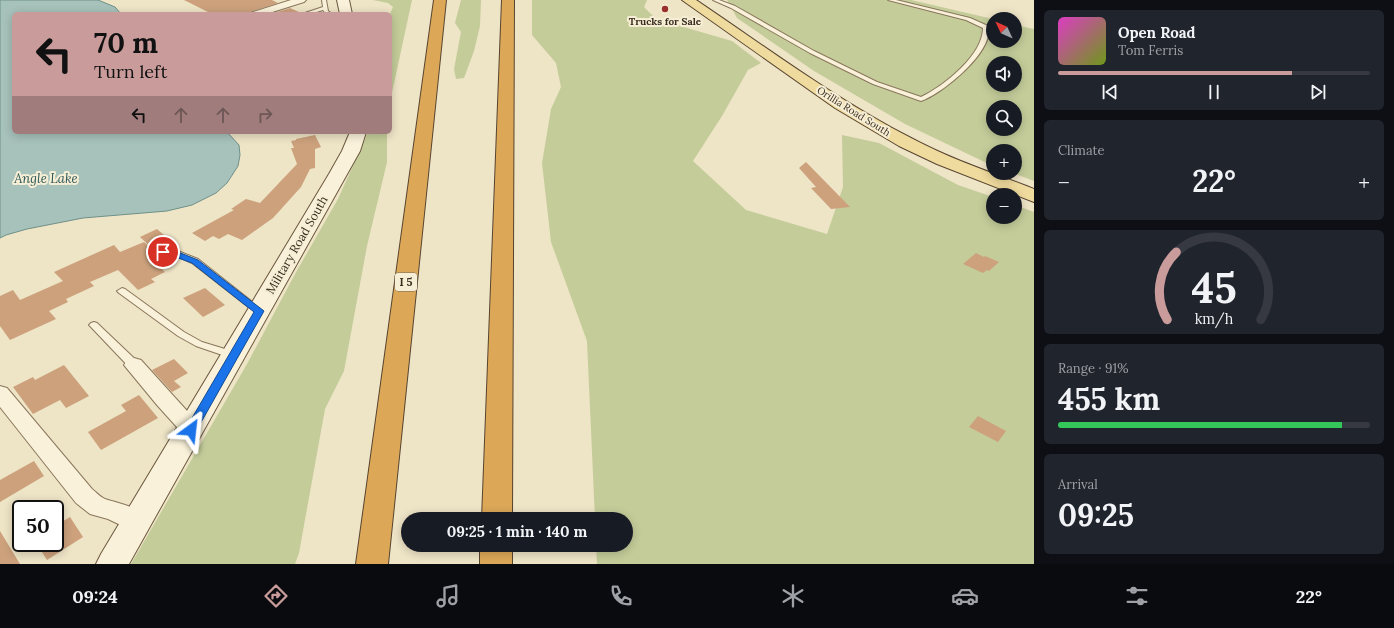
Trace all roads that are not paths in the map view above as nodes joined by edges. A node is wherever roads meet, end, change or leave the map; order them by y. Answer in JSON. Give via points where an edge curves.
{"nodes":[{"id":1,"x":301,"y":0,"type":"edge"},
{"id":2,"x":324,"y":0,"type":"edge"},
{"id":3,"x":343,"y":0,"type":"edge"},
{"id":4,"x":440,"y":0,"type":"edge"},
{"id":5,"x":508,"y":0,"type":"edge"},
{"id":6,"x":688,"y":0,"type":"edge"},
{"id":7,"x":715,"y":0,"type":"edge"},
{"id":8,"x":890,"y":0,"type":"edge"},
{"id":9,"x":325,"y":8,"type":"junction"},
{"id":10,"x":262,"y":12,"type":"edge"},
{"id":11,"x":312,"y":12,"type":"edge"},
{"id":12,"x":326,"y":12,"type":"edge"},
{"id":13,"x":346,"y":12,"type":"edge"},
{"id":14,"x":357,"y":134,"type":"edge"},
{"id":15,"x":1034,"y":196,"type":"edge"},
{"id":16,"x":163,"y":252,"type":"dead end"},
{"id":17,"x":122,"y":291,"type":"dead end"},
{"id":18,"x":259,"y":311,"type":"junction"},
{"id":19,"x":94,"y":325,"type":"dead end"},
{"id":20,"x":234,"y":355,"type":"junction"},
{"id":21,"x":134,"y":365,"type":"joint"},
{"id":22,"x":0,"y":393,"type":"edge"},
{"id":23,"x":191,"y":430,"type":"junction"},
{"id":24,"x":497,"y":512,"type":"edge"},
{"id":25,"x":137,"y":522,"type":"junction"},
{"id":26,"x":496,"y":552,"type":"edge"},
{"id":27,"x":112,"y":564,"type":"edge"},
{"id":28,"x":372,"y":564,"type":"edge"},
{"id":29,"x":496,"y":564,"type":"edge"}],
"edges":[{"from":1,"to":10,"type":"street"},
{"from":2,"to":9,"type":"lane"},
{"from":3,"to":13,"type":"main road"},
{"from":4,"to":28,"type":"highway","number":"I 5"},
{"from":5,"to":24,"type":"highway"},
{"from":6,"to":15,"type":"main road","name":"Orillia Road South","via":[[841,104],[905,142]]},
{"from":7,"to":8,"type":"lane","via":[[733,7],[812,52],[875,83],[921,99],[931,96],[972,60],[984,39],[986,27],[968,19]]},
{"from":9,"to":11,"type":"lane"},
{"from":9,"to":12,"type":"lane"},
{"from":14,"to":18,"type":"main road","name":"Military Road South","via":[[351,151]]},
{"from":16,"to":18,"type":"lane","via":[[175,253],[195,261]]},
{"from":17,"to":20,"type":"lane","via":[[181,334],[199,344]]},
{"from":18,"to":20,"type":"main road","name":"Military Road South"},
{"from":19,"to":21,"type":"lane"},
{"from":20,"to":23,"type":"main road","name":"Military Road South"},
{"from":21,"to":23,"type":"street"},
{"from":22,"to":25,"type":"street","via":[[84,496],[98,507],[112,510]]},
{"from":23,"to":25,"type":"main road","name":"Military Road South"},
{"from":25,"to":27,"type":"main road","name":"Military Road South"},
{"from":26,"to":29,"type":"highway"}]}
